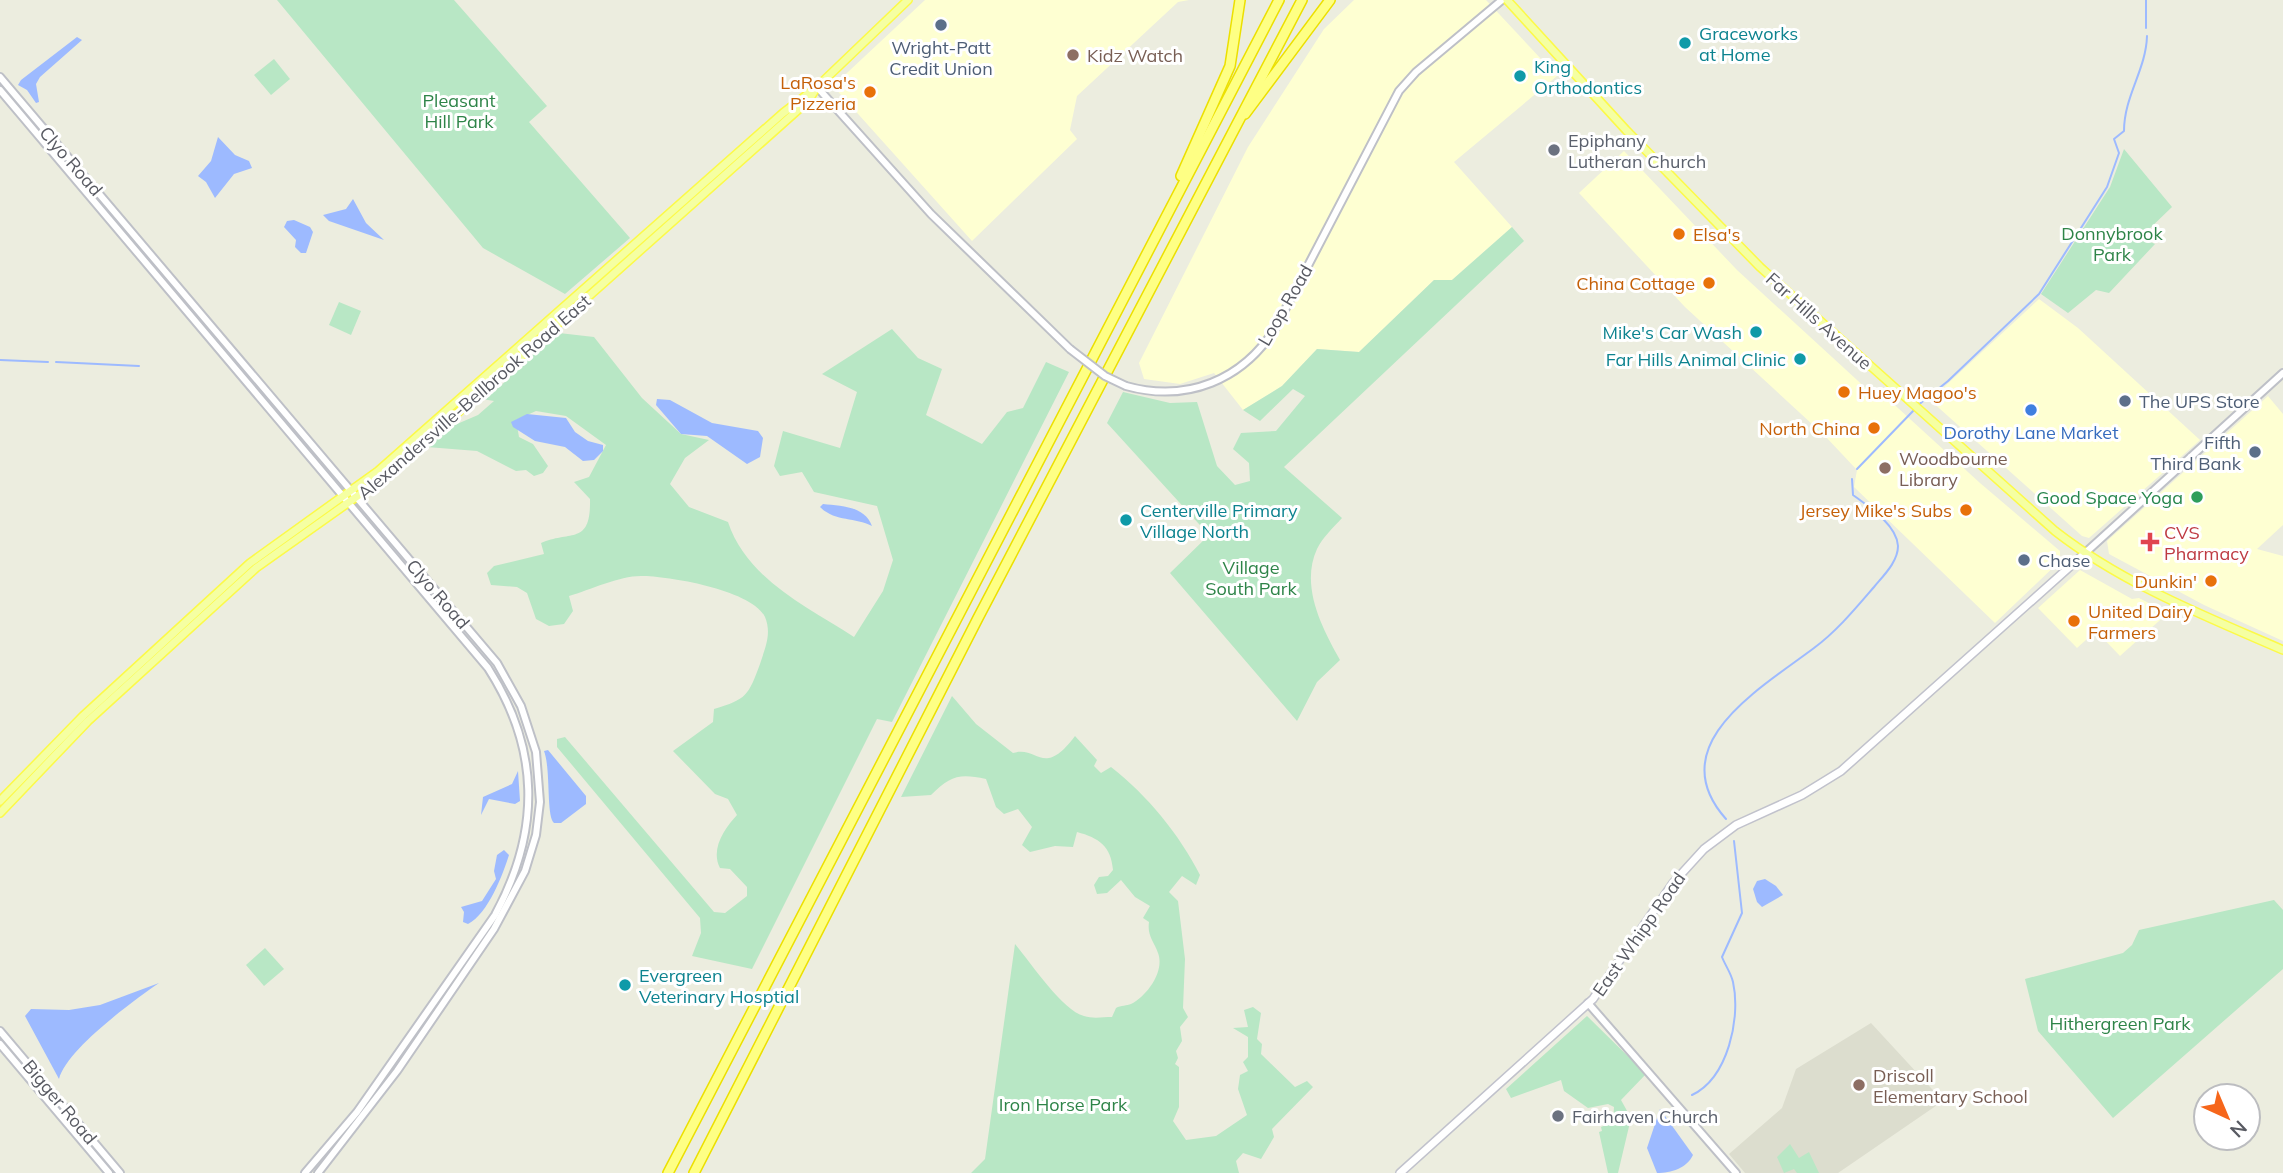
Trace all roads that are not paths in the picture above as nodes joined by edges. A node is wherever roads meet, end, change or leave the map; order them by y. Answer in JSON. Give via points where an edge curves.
{"nodes":[{"id":1,"x":908,"y":0,"type":"edge"},
{"id":2,"x":1240,"y":0,"type":"edge"},
{"id":3,"x":1279,"y":0,"type":"edge"},
{"id":4,"x":1302,"y":0,"type":"edge"},
{"id":5,"x":1330,"y":0,"type":"edge"},
{"id":6,"x":1504,"y":0,"type":"edge"},
{"id":7,"x":0,"y":77,"type":"edge"},
{"id":8,"x":817,"y":87,"type":"junction"},
{"id":9,"x":0,"y":90,"type":"edge"},
{"id":10,"x":1233,"y":128,"type":"junction"},
{"id":11,"x":703,"y":190,"type":"junction"},
{"id":12,"x":635,"y":244,"type":"junction"},
{"id":13,"x":641,"y":251,"type":"junction"},
{"id":14,"x":1135,"y":275,"type":"junction"},
{"id":15,"x":2283,"y":373,"type":"edge"},
{"id":16,"x":432,"y":423,"type":"junction"},
{"id":17,"x":438,"y":430,"type":"junction"},
{"id":18,"x":350,"y":499,"type":"junction"},
{"id":19,"x":2084,"y":554,"type":"junction"},
{"id":20,"x":2283,"y":650,"type":"edge"},
{"id":21,"x":21,"y":786,"type":"junction"},
{"id":22,"x":0,"y":801,"type":"edge"},
{"id":23,"x":0,"y":813,"type":"edge"},
{"id":24,"x":1588,"y":1003,"type":"junction"},
{"id":25,"x":0,"y":1031,"type":"edge"},
{"id":26,"x":0,"y":1044,"type":"edge"},
{"id":27,"x":109,"y":1173,"type":"edge"},
{"id":28,"x":120,"y":1173,"type":"edge"},
{"id":29,"x":305,"y":1173,"type":"edge"},
{"id":30,"x":318,"y":1173,"type":"edge"},
{"id":31,"x":668,"y":1173,"type":"edge"},
{"id":32,"x":694,"y":1173,"type":"edge"},
{"id":33,"x":1400,"y":1173,"type":"edge"},
{"id":34,"x":1736,"y":1173,"type":"edge"}],
"edges":[{"from":1,"to":8,"type":"main road","name":"Alexandersville-Bellbrook Road East"},
{"from":2,"to":14,"type":"highway","via":[[1234,52],[1224,81]]},
{"from":3,"to":14,"type":"highway"},
{"from":4,"to":10,"type":"highway"},
{"from":5,"to":10,"type":"highway"},
{"from":6,"to":8,"type":"street","name":"Loop Road","bridge":true,"via":[[1399,91],[1276,327],[1255,356],[1227,377],[1194,389],[1160,392],[1126,386],[1070,349],[931,214]]},
{"from":6,"to":19,"type":"main road","name":"Far Hills Avenue","via":[[1760,267]]},
{"from":7,"to":18,"type":"street","name":"Clyo Road"},
{"from":8,"to":11,"type":"main road","name":"Alexandersville-Bellbrook Road East"},
{"from":9,"to":18,"type":"street","name":"Clyo Road"},
{"from":10,"to":32,"type":"highway"},
{"from":11,"to":12,"type":"main road","name":"Alexandersville-Bellbrook Road East"},
{"from":11,"to":13,"type":"main road","name":"Alexandersville-Bellbrook Road East"},
{"from":12,"to":13,"type":"main road"},
{"from":12,"to":16,"type":"main road","name":"Alexandersville-Bellbrook Road East"},
{"from":13,"to":17,"type":"main road","name":"Alexandersville-Bellbrook Road East"},
{"from":14,"to":31,"type":"highway"},
{"from":15,"to":19,"type":"street"},
{"from":16,"to":17,"type":"main road"},
{"from":16,"to":18,"type":"main road","name":"Alexandersville-Bellbrook Road East"},
{"from":17,"to":18,"type":"main road","name":"Alexandersville-Bellbrook Road East"},
{"from":18,"to":21,"type":"main road","name":"Alexandersville-Bellbrook Road East","via":[[260,554]]},
{"from":18,"to":29,"type":"street","name":"Clyo Road","via":[[500,687],[522,738],[530,797],[518,864],[495,915],[357,1112]]},
{"from":18,"to":30,"type":"street","name":"Clyo Road","via":[[464,623],[508,680],[534,741],[540,802],[536,835],[519,889],[386,1086]]},
{"from":19,"to":20,"type":"main road","name":"Far Hills Avenue"},
{"from":19,"to":24,"type":"main road","name":"East Whipp Road","via":[[1841,771],[1737,825],[1704,849],[1673,883]]},
{"from":21,"to":22,"type":"main road","name":"Alexandersville-Bellbrook Road East"},
{"from":21,"to":23,"type":"main road","name":"Alexandersville-Bellbrook Road East"},
{"from":24,"to":33,"type":"main road","name":"East Whipp Road"},
{"from":24,"to":34,"type":"street"},
{"from":25,"to":28,"type":"street","name":"Bigger Road"},
{"from":26,"to":27,"type":"street","name":"Bigger Road"}]}
